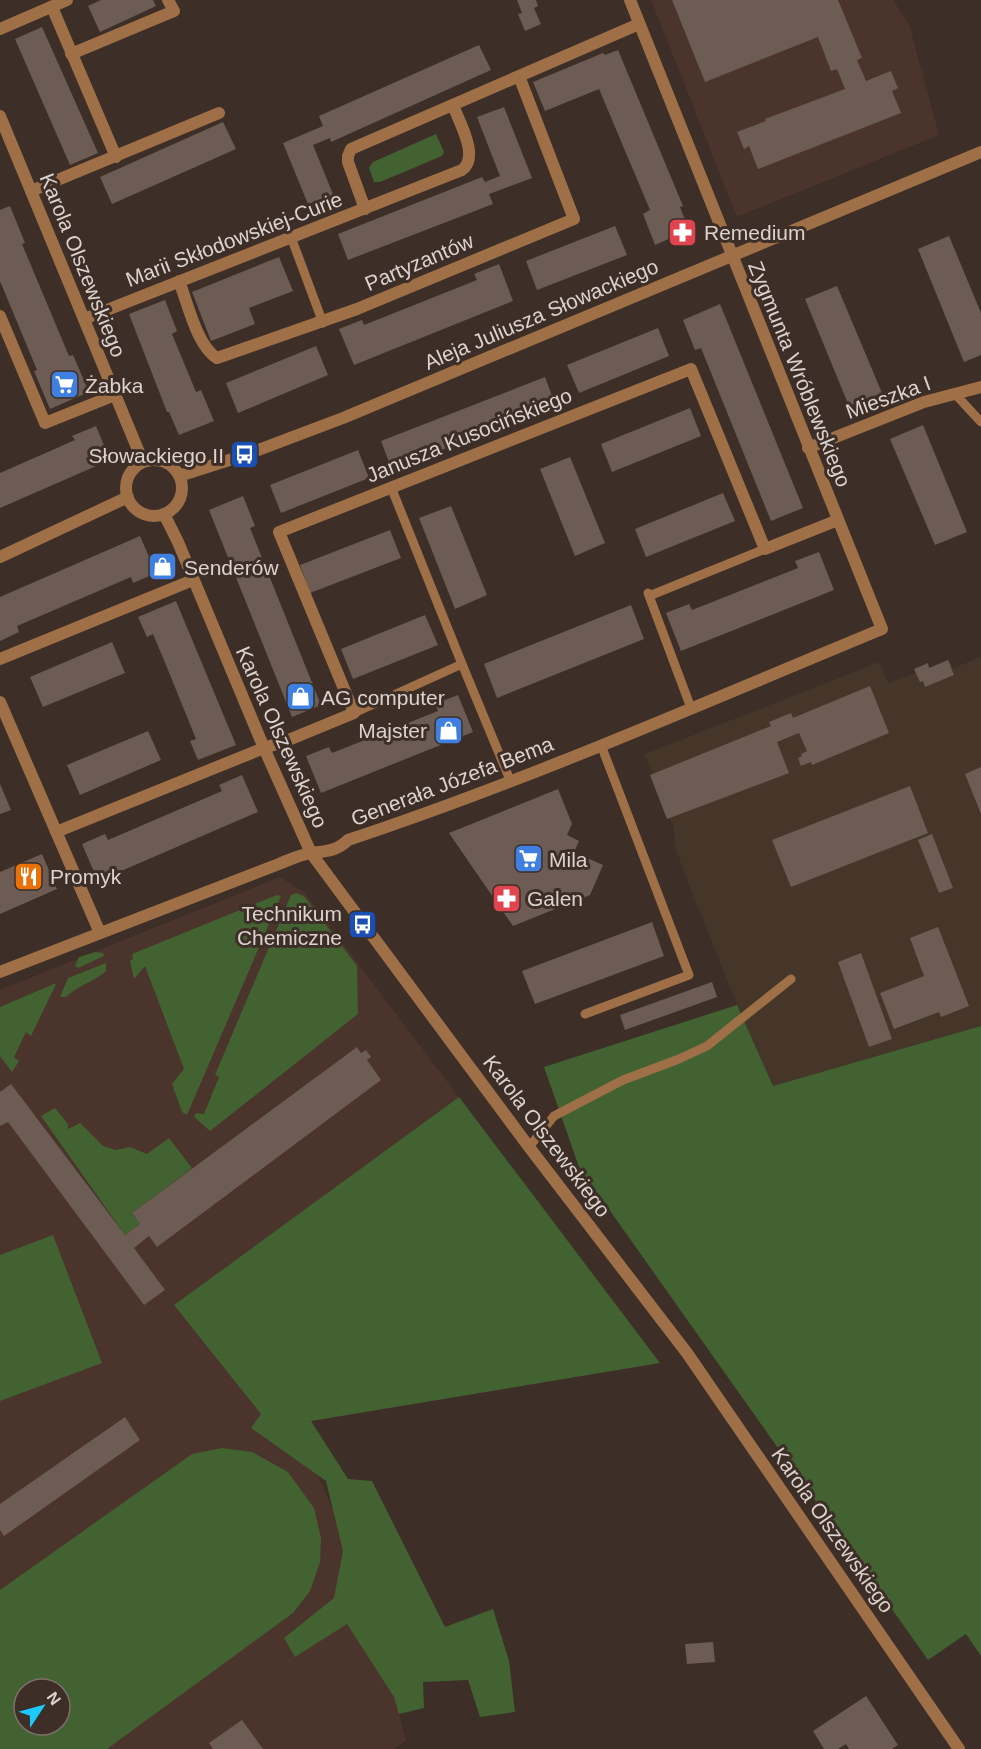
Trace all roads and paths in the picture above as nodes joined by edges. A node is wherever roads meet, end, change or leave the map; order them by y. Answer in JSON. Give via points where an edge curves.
{"nodes":[{"id":1,"x":67,"y":0,"type":"edge"},
{"id":2,"x":168,"y":0,"type":"edge"},
{"id":3,"x":630,"y":0,"type":"edge"},
{"id":4,"x":52,"y":7,"type":"junction"},
{"id":5,"x":639,"y":24,"type":"junction"},
{"id":6,"x":0,"y":29,"type":"edge"},
{"id":7,"x":71,"y":54,"type":"junction"},
{"id":8,"x":519,"y":76,"type":"junction"},
{"id":9,"x":453,"y":105,"type":"junction"},
{"id":10,"x":219,"y":113,"type":"dead end"},
{"id":11,"x":0,"y":116,"type":"edge"},
{"id":12,"x":981,"y":152,"type":"edge"},
{"id":13,"x":116,"y":157,"type":"junction"},
{"id":14,"x":31,"y":191,"type":"junction"},
{"id":15,"x":364,"y":209,"type":"junction"},
{"id":16,"x":291,"y":237,"type":"junction"},
{"id":17,"x":731,"y":256,"type":"junction"},
{"id":18,"x":179,"y":281,"type":"junction"},
{"id":19,"x":0,"y":316,"type":"edge"},
{"id":20,"x":84,"y":319,"type":"junction"},
{"id":21,"x":323,"y":323,"type":"junction"},
{"id":22,"x":981,"y":387,"type":"edge"},
{"id":23,"x":956,"y":394,"type":"junction"},
{"id":24,"x":115,"y":395,"type":"junction"},
{"id":25,"x":981,"y":422,"type":"edge"},
{"id":26,"x":808,"y":448,"type":"junction"},
{"id":27,"x":143,"y":462,"type":"junction"},
{"id":28,"x":179,"y":476,"type":"junction"},
{"id":29,"x":391,"y":488,"type":"junction"},
{"id":30,"x":128,"y":497,"type":"junction"},
{"id":31,"x":164,"y":514,"type":"junction"},
{"id":32,"x":838,"y":520,"type":"junction"},
{"id":33,"x":765,"y":549,"type":"junction"},
{"id":34,"x":0,"y":557,"type":"edge"},
{"id":35,"x":193,"y":580,"type":"junction"},
{"id":36,"x":882,"y":629,"type":"joint"},
{"id":37,"x":0,"y":659,"type":"edge"},
{"id":38,"x":462,"y":664,"type":"junction"},
{"id":39,"x":0,"y":702,"type":"edge"},
{"id":40,"x":691,"y":708,"type":"junction"},
{"id":41,"x":354,"y":712,"type":"junction"},
{"id":42,"x":601,"y":745,"type":"junction"},
{"id":43,"x":264,"y":748,"type":"junction"},
{"id":44,"x":510,"y":780,"type":"junction"},
{"id":45,"x":56,"y":832,"type":"junction"},
{"id":46,"x":311,"y":853,"type":"junction"},
{"id":47,"x":100,"y":933,"type":"junction"},
{"id":48,"x":0,"y":972,"type":"edge"},
{"id":49,"x":791,"y":979,"type":"dead end"},
{"id":50,"x":585,"y":1014,"type":"dead end"},
{"id":51,"x":530,"y":1147,"type":"junction"},
{"id":52,"x":959,"y":1749,"type":"edge"}],
"edges":[{"from":1,"to":4,"type":"street"},
{"from":2,"to":7,"type":"street","via":[[174,11]]},
{"from":3,"to":5,"type":"street","name":"Zygmunta Wróblewskiego"},
{"from":4,"to":6,"type":"street"},
{"from":4,"to":7,"type":"street"},
{"from":5,"to":8,"type":"street","name":"Marii Skłodowskiej-Curie"},
{"from":5,"to":17,"type":"street","name":"Zygmunta Wróblewskiego"},
{"from":7,"to":13,"type":"street"},
{"from":8,"to":9,"type":"street","name":"Marii Skłodowskiej-Curie"},
{"from":8,"to":21,"type":"street","name":"Partyzantów","via":[[574,219]]},
{"from":9,"to":15,"type":"street","name":"Marii Skłodowskiej-Curie","via":[[351,150],[348,162]]},
{"from":9,"to":15,"type":"street","name":"Marii Skłodowskiej-Curie","via":[[471,153],[468,166]]},
{"from":10,"to":13,"type":"street"},
{"from":11,"to":14,"type":"street","name":"Karola Olszewskiego"},
{"from":12,"to":17,"type":"street","name":"Aleja Juliusza Słowackiego"},
{"from":13,"to":14,"type":"street"},
{"from":14,"to":20,"type":"street","name":"Karola Olszewskiego"},
{"from":15,"to":16,"type":"street","name":"Marii Skłodowskiej-Curie"},
{"from":16,"to":18,"type":"street","name":"Marii Skłodowskiej-Curie"},
{"from":16,"to":21,"type":"lane"},
{"from":17,"to":26,"type":"street","name":"Zygmunta Wróblewskiego"},
{"from":17,"to":28,"type":"street","name":"Aleja Juliusza Słowackiego","via":[[343,418]]},
{"from":18,"to":20,"type":"street","name":"Marii Skłodowskiej-Curie"},
{"from":18,"to":21,"type":"street","name":"Partyzantów","via":[[202,344],[218,358]]},
{"from":19,"to":24,"type":"street","via":[[45,423]]},
{"from":20,"to":24,"type":"street","name":"Karola Olszewskiego"},
{"from":22,"to":23,"type":"street","name":"Mieszka I"},
{"from":23,"to":25,"type":"lane"},
{"from":23,"to":26,"type":"street","name":"Mieszka I","via":[[924,402]]},
{"from":24,"to":27,"type":"street","name":"Karola Olszewskiego"},
{"from":26,"to":32,"type":"street","name":"Zygmunta Wróblewskiego"},
{"from":27,"to":28,"type":"street","via":[[168,464]]},
{"from":27,"to":30,"type":"street","via":[[131,473]]},
{"from":28,"to":31,"type":"street","via":[[182,485],[178,502]]},
{"from":29,"to":33,"type":"street","name":"Janusza Kusocińskiego","via":[[691,369]]},
{"from":29,"to":38,"type":"lane"},
{"from":29,"to":41,"type":"street","name":"Janusza Kusocińskiego","via":[[279,532]]},
{"from":30,"to":31,"type":"street","via":[[132,505],[147,515]]},
{"from":30,"to":34,"type":"street"},
{"from":31,"to":35,"type":"street","name":"Karola Olszewskiego"},
{"from":32,"to":33,"type":"street"},
{"from":32,"to":36,"type":"street","name":"Zygmunta Wróblewskiego"},
{"from":33,"to":40,"type":"lane","via":[[648,593]]},
{"from":35,"to":37,"type":"street"},
{"from":35,"to":43,"type":"street","name":"Karola Olszewskiego"},
{"from":36,"to":40,"type":"street","name":"Generała Józefa Bema"},
{"from":38,"to":41,"type":"lane"},
{"from":38,"to":44,"type":"lane"},
{"from":39,"to":45,"type":"street"},
{"from":40,"to":42,"type":"street","name":"Generała Józefa Bema"},
{"from":41,"to":43,"type":"street"},
{"from":42,"to":44,"type":"street","name":"Generała Józefa Bema"},
{"from":42,"to":50,"type":"lane","via":[[689,975]]},
{"from":43,"to":45,"type":"street"},
{"from":43,"to":46,"type":"street","name":"Karola Olszewskiego"},
{"from":44,"to":46,"type":"street","name":"Generała Józefa Bema","via":[[348,840],[324,853]]},
{"from":45,"to":47,"type":"street"},
{"from":46,"to":47,"type":"street","name":"Generała Józefa Bema"},
{"from":46,"to":51,"type":"street","name":"Karola Olszewskiego"},
{"from":47,"to":48,"type":"street","name":"Generała Józefa Bema"},
{"from":49,"to":51,"type":"lane","via":[[707,1046],[622,1080],[554,1116]]},
{"from":51,"to":52,"type":"street","name":"Karola Olszewskiego","via":[[687,1353]]}]}
